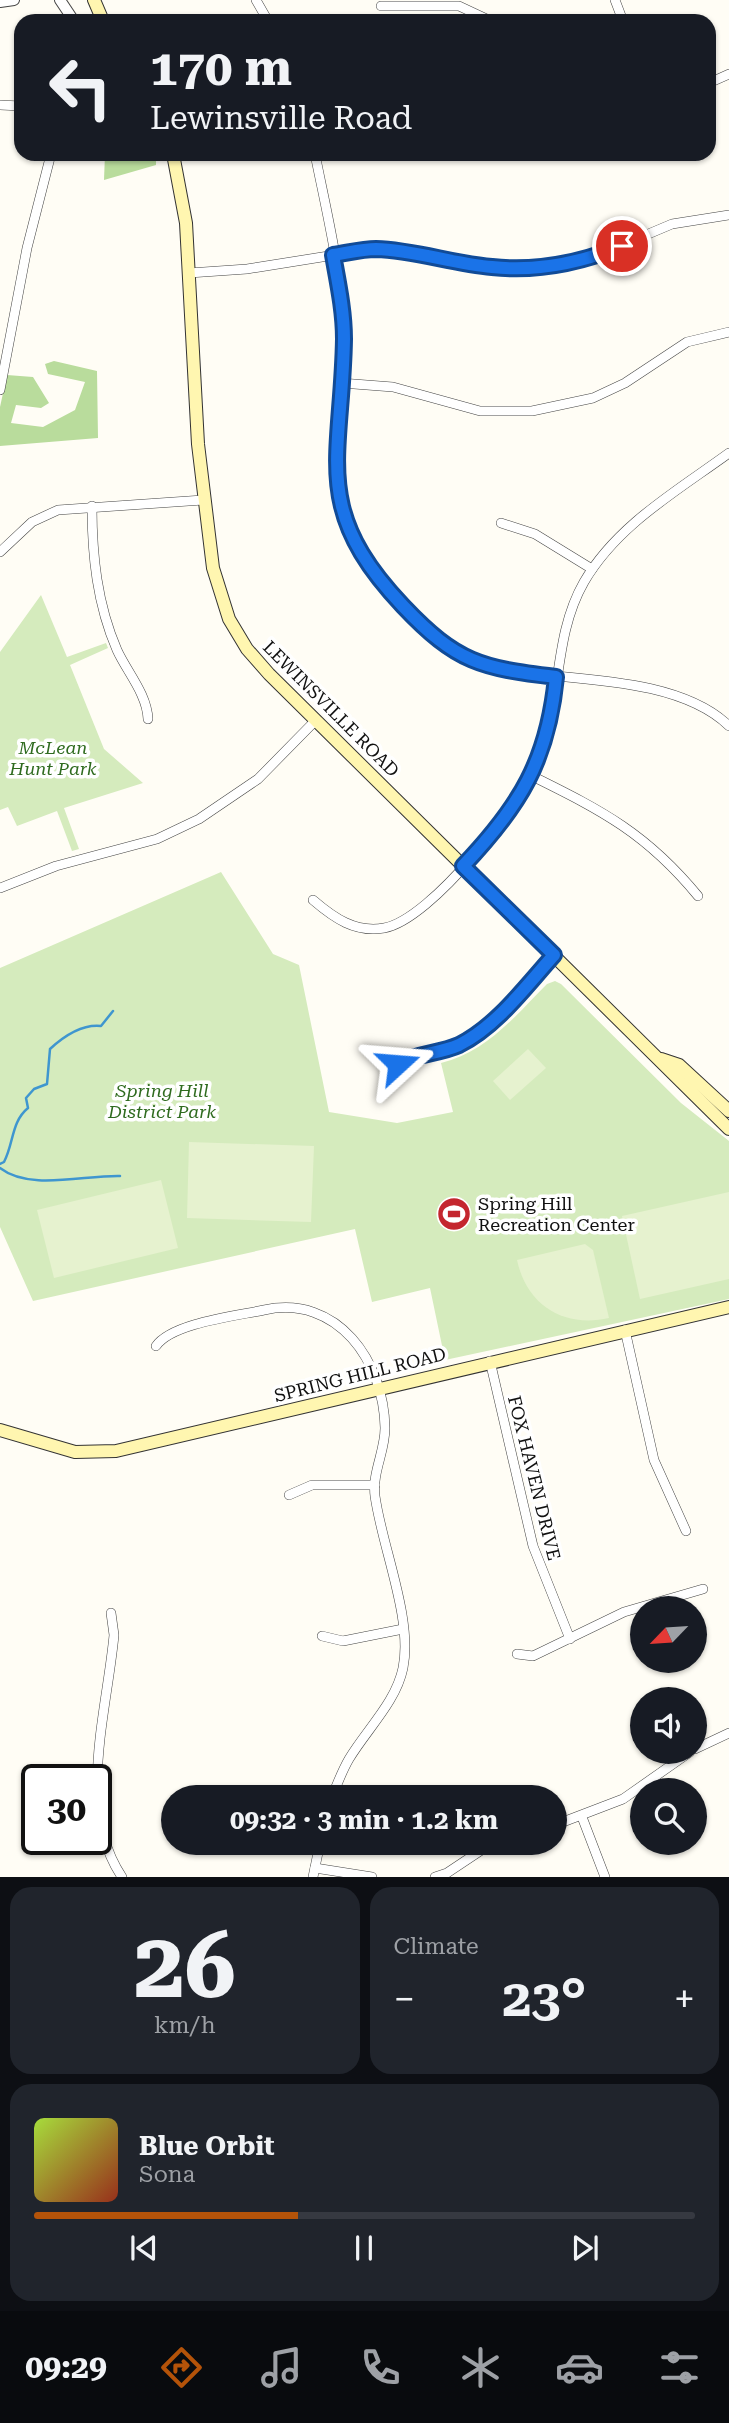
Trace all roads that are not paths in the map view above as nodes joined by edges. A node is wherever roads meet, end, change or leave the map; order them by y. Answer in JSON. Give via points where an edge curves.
{"nodes":[{"id":1,"x":14,"y":0,"type":"edge"},
{"id":2,"x":0,"y":2,"type":"edge"},
{"id":3,"x":460,"y":3,"type":"edge"},
{"id":4,"x":382,"y":6,"type":"dead end"},
{"id":5,"x":479,"y":14,"type":"edge"},
{"id":6,"x":49,"y":161,"type":"edge"},
{"id":7,"x":174,"y":161,"type":"edge"},
{"id":8,"x":316,"y":161,"type":"edge"},
{"id":9,"x":729,"y":215,"type":"edge"},
{"id":10,"x":333,"y":255,"type":"junction"},
{"id":11,"x":189,"y":273,"type":"junction"},
{"id":12,"x":729,"y":332,"type":"edge"},
{"id":13,"x":341,"y":383,"type":"junction"},
{"id":14,"x":0,"y":390,"type":"edge"},
{"id":15,"x":729,"y":453,"type":"edge"},
{"id":16,"x":203,"y":500,"type":"junction"},
{"id":17,"x":92,"y":506,"type":"junction"},
{"id":18,"x":501,"y":523,"type":"dead end"},
{"id":19,"x":0,"y":552,"type":"edge"},
{"id":20,"x":592,"y":569,"type":"junction"},
{"id":21,"x":556,"y":677,"type":"junction"},
{"id":22,"x":148,"y":719,"type":"dead end"},
{"id":23,"x":316,"y":720,"type":"junction"},
{"id":24,"x":729,"y":726,"type":"edge"},
{"id":25,"x":532,"y":776,"type":"junction"},
{"id":26,"x":463,"y":866,"type":"junction"},
{"id":27,"x":0,"y":888,"type":"edge"},
{"id":28,"x":698,"y":897,"type":"dead end"},
{"id":29,"x":313,"y":900,"type":"dead end"},
{"id":30,"x":554,"y":955,"type":"junction"},
{"id":31,"x":660,"y":1059,"type":"junction"},
{"id":32,"x":398,"y":1064,"type":"dead end"},
{"id":33,"x":729,"y":1111,"type":"edge"},
{"id":34,"x":729,"y":1128,"type":"edge"},
{"id":35,"x":729,"y":1307,"type":"edge"},
{"id":36,"x":625,"y":1330,"type":"junction"},
{"id":37,"x":156,"y":1346,"type":"dead end"},
{"id":38,"x":490,"y":1361,"type":"junction"},
{"id":39,"x":377,"y":1390,"type":"junction"},
{"id":40,"x":0,"y":1430,"type":"edge"},
{"id":41,"x":375,"y":1485,"type":"junction"},
{"id":42,"x":289,"y":1495,"type":"dead end"},
{"id":43,"x":686,"y":1531,"type":"dead end"},
{"id":44,"x":703,"y":1589,"type":"dead end"},
{"id":45,"x":111,"y":1614,"type":"dead end"},
{"id":46,"x":403,"y":1629,"type":"junction"},
{"id":47,"x":322,"y":1636,"type":"dead end"},
{"id":48,"x":570,"y":1639,"type":"junction"},
{"id":49,"x":517,"y":1654,"type":"dead end"},
{"id":50,"x":729,"y":1733,"type":"edge"},
{"id":51,"x":707,"y":1743,"type":"edge"},
{"id":52,"x":673,"y":1764,"type":"edge"},
{"id":53,"x":337,"y":1785,"type":"edge"},
{"id":54,"x":582,"y":1817,"type":"junction"},
{"id":55,"x":567,"y":1821,"type":"edge"},
{"id":56,"x":476,"y":1855,"type":"edge"},
{"id":57,"x":314,"y":1872,"type":"edge"},
{"id":58,"x":448,"y":1875,"type":"edge"},
{"id":59,"x":122,"y":1877,"type":"edge"},
{"id":60,"x":372,"y":1877,"type":"edge"},
{"id":61,"x":435,"y":1877,"type":"edge"},
{"id":62,"x":605,"y":1877,"type":"edge"}],
"edges":[{"from":1,"to":2,"type":"street"},
{"from":3,"to":4,"type":"street"},
{"from":3,"to":5,"type":"street"},
{"from":6,"to":14,"type":"street"},
{"from":7,"to":11,"type":"main road","name":"LEWINSVILLE ROAD"},
{"from":8,"to":10,"type":"street"},
{"from":9,"to":10,"type":"street","via":[[681,222],[601,254],[535,268],[472,265],[394,250]]},
{"from":10,"to":11,"type":"street"},
{"from":10,"to":13,"type":"street","via":[[343,319]]},
{"from":11,"to":16,"type":"main road","name":"LEWINSVILLE ROAD"},
{"from":12,"to":13,"type":"street","via":[[687,342],[593,398],[532,411],[480,411],[394,387]]},
{"from":13,"to":21,"type":"street","via":[[338,491],[347,527],[371,570],[424,629],[450,650],[496,669]]},
{"from":15,"to":20,"type":"street","via":[[634,522]]},
{"from":16,"to":17,"type":"street"},
{"from":16,"to":23,"type":"main road","name":"LEWINSVILLE ROAD","via":[[216,586],[229,619],[259,664]]},
{"from":17,"to":19,"type":"street","via":[[72,507],[38,519]]},
{"from":17,"to":22,"type":"street","via":[[102,606]]},
{"from":18,"to":20,"type":"street","via":[[535,534]]},
{"from":20,"to":21,"type":"street","via":[[567,620]]},
{"from":21,"to":24,"type":"street","via":[[669,692],[700,705]]},
{"from":21,"to":25,"type":"street","via":[[547,736]]},
{"from":23,"to":26,"type":"main road","name":"LEWINSVILLE ROAD"},
{"from":23,"to":27,"type":"street","via":[[258,779],[199,819],[157,839],[56,866]]},
{"from":25,"to":26,"type":"street","via":[[510,813]]},
{"from":25,"to":28,"type":"street","via":[[632,830],[666,859]]},
{"from":26,"to":29,"type":"street","via":[[416,914],[384,928],[350,926]]},
{"from":26,"to":30,"type":"main road","name":"LEWINSVILLE ROAD"},
{"from":30,"to":31,"type":"main road","name":"LEWINSVILLE ROAD"},
{"from":30,"to":32,"type":"street","via":[[471,1038]]},
{"from":31,"to":33,"type":"main road","name":"LEWINSVILLE ROAD","via":[[679,1065]]},
{"from":31,"to":34,"type":"main road","name":"LEWINSVILLE ROAD"},
{"from":35,"to":36,"type":"main road","name":"SPRING HILL ROAD"},
{"from":36,"to":38,"type":"main road","name":"SPRING HILL ROAD"},
{"from":36,"to":43,"type":"street","via":[[654,1460]]},
{"from":37,"to":39,"type":"street","via":[[173,1332],[268,1309],[301,1308],[323,1315],[352,1336],[368,1357]]},
{"from":38,"to":39,"type":"main road","name":"SPRING HILL ROAD"},
{"from":38,"to":48,"type":"street","name":"FOX HAVEN DRIVE","via":[[533,1546]]},
{"from":39,"to":40,"type":"main road","name":"SPRING HILL ROAD","via":[[97,1454]]},
{"from":39,"to":41,"type":"street","via":[[385,1427]]},
{"from":41,"to":42,"type":"street","via":[[312,1485]]},
{"from":41,"to":46,"type":"street"},
{"from":44,"to":48,"type":"street","via":[[627,1611]]},
{"from":45,"to":59,"type":"street","via":[[114,1635],[97,1810],[103,1840]]},
{"from":46,"to":47,"type":"street","via":[[343,1641]]},
{"from":46,"to":53,"type":"street","via":[[405,1659],[397,1686]]},
{"from":48,"to":49,"type":"street","via":[[533,1656]]},
{"from":50,"to":51,"type":"street"},
{"from":52,"to":54,"type":"street","via":[[622,1799]]},
{"from":54,"to":55,"type":"street"},
{"from":54,"to":62,"type":"street"},
{"from":56,"to":58,"type":"street"},
{"from":57,"to":60,"type":"street"},
{"from":58,"to":61,"type":"street"}]}
